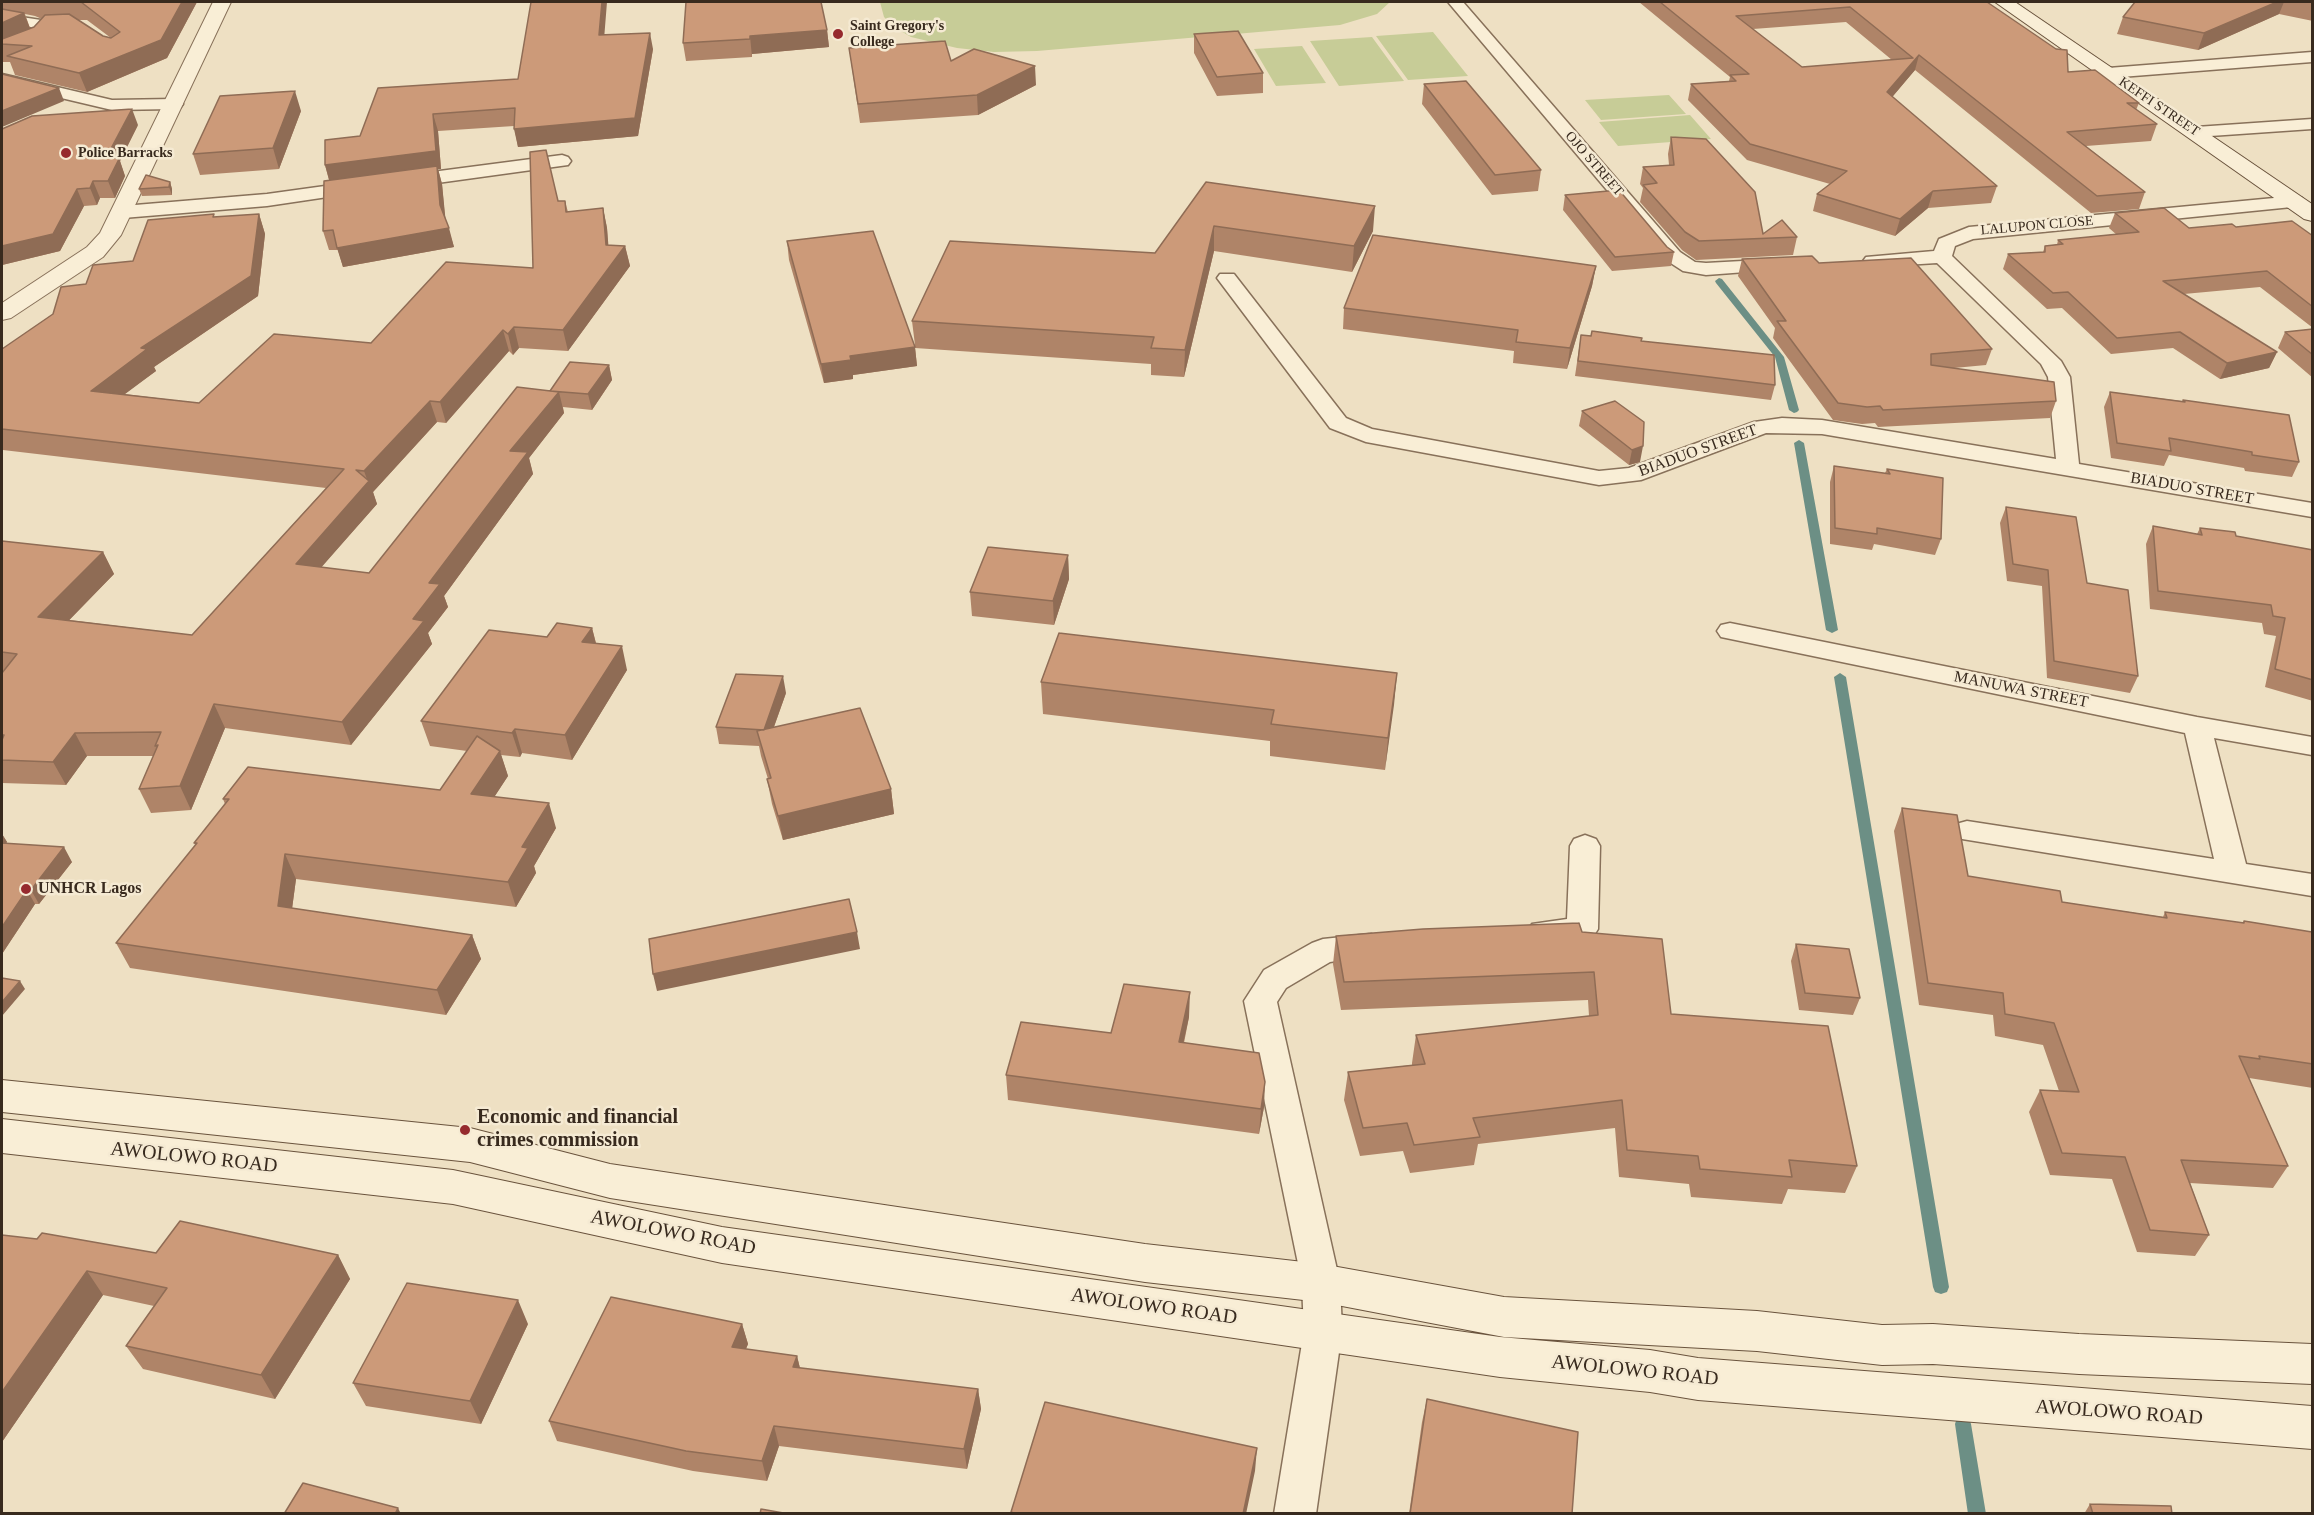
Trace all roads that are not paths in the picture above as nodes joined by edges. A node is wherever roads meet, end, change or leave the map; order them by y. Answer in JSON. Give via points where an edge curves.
{"nodes":[{"id":1,"x":222,"y":2,"type":"edge"},
{"id":2,"x":1455,"y":2,"type":"edge"},
{"id":3,"x":2004,"y":2,"type":"edge"},
{"id":4,"x":2,"y":20,"type":"edge"},
{"id":5,"x":63,"y":24,"type":"edge"},
{"id":6,"x":42,"y":27,"type":"junction"},
{"id":7,"x":2,"y":53,"type":"edge"},
{"id":8,"x":2313,"y":57,"type":"edge"},
{"id":9,"x":2108,"y":73,"type":"junction"},
{"id":10,"x":2,"y":79,"type":"edge"},
{"id":11,"x":174,"y":104,"type":"junction"},
{"id":12,"x":2313,"y":124,"type":"edge"},
{"id":13,"x":2280,"y":127,"type":"junction"},
{"id":14,"x":2196,"y":132,"type":"junction"},
{"id":15,"x":2309,"y":145,"type":"dead end"},
{"id":16,"x":562,"y":161,"type":"dead end"},
{"id":17,"x":2295,"y":202,"type":"junction"},
{"id":18,"x":123,"y":212,"type":"junction"},
{"id":19,"x":2313,"y":214,"type":"edge"},
{"id":20,"x":1942,"y":257,"type":"junction"},
{"id":21,"x":1857,"y":261,"type":"edge"},
{"id":22,"x":1799,"y":264,"type":"edge"},
{"id":23,"x":1227,"y":278,"type":"dead end"},
{"id":24,"x":2,"y":314,"type":"edge"},
{"id":25,"x":2068,"y":467,"type":"junction"},
{"id":26,"x":2313,"y":510,"type":"edge"},
{"id":27,"x":1730,"y":631,"type":"dead end"},
{"id":28,"x":2197,"y":726,"type":"junction"},
{"id":29,"x":2313,"y":746,"type":"edge"},
{"id":30,"x":1967,"y":831,"type":"dead end"},
{"id":31,"x":1585,"y":846,"type":"dead end"},
{"id":32,"x":2232,"y":870,"type":"junction"},
{"id":33,"x":2313,"y":885,"type":"edge"},
{"id":34,"x":1511,"y":935,"type":"edge"},
{"id":35,"x":1406,"y":944,"type":"edge"},
{"id":36,"x":2,"y":1096,"type":"edge"},
{"id":37,"x":2,"y":1136,"type":"edge"},
{"id":38,"x":1321,"y":1283,"type":"junction"},
{"id":39,"x":1323,"y":1331,"type":"junction"},
{"id":40,"x":2313,"y":1364,"type":"edge"},
{"id":41,"x":2313,"y":1428,"type":"edge"},
{"id":42,"x":1295,"y":1514,"type":"edge"}],
"edges":[{"from":1,"to":11,"type":"main road"},
{"from":2,"to":22,"type":"street","name":"OJO STREET","via":[[1673,256],[1690,267],[1706,269]]},
{"from":3,"to":9,"type":"main road","name":"KEFFI STREET"},
{"from":4,"to":6,"type":"street"},
{"from":5,"to":6,"type":"street"},
{"from":6,"to":7,"type":"street","via":[[43,33],[34,40]]},
{"from":8,"to":9,"type":"street"},
{"from":9,"to":14,"type":"main road","name":"KEFFI STREET"},
{"from":10,"to":11,"type":"street","via":[[112,105]]},
{"from":11,"to":18,"type":"main road"},
{"from":12,"to":13,"type":"street"},
{"from":13,"to":14,"type":"street"},
{"from":13,"to":15,"type":"street"},
{"from":14,"to":17,"type":"main road","name":"KEFFI STREET"},
{"from":16,"to":18,"type":"street","via":[[267,200]]},
{"from":17,"to":19,"type":"main road","name":"KEFFI STREET"},
{"from":17,"to":20,"type":"street","name":"LALUPON CLOSE","via":[[1969,233],[1946,243]]},
{"from":18,"to":24,"type":"main road","via":[[95,252]]},
{"from":20,"to":21,"type":"street"},
{"from":20,"to":25,"type":"street","via":[[2050,361],[2059,377]]},
{"from":23,"to":25,"type":"street","name":"BIADUO STREET","via":[[1338,423],[1366,435],[1599,478],[1633,475],[1762,427],[1782,425],[1822,427]]},
{"from":25,"to":26,"type":"street","name":"BIADUO STREET"},
{"from":27,"to":28,"type":"street","name":"MANUWA STREET"},
{"from":28,"to":29,"type":"street","name":"MANUWA STREET"},
{"from":28,"to":32,"type":"street"},
{"from":30,"to":32,"type":"street"},
{"from":31,"to":34,"type":"street","via":[[1582,929]]},
{"from":32,"to":33,"type":"street"},
{"from":35,"to":38,"type":"street","via":[[1323,951],[1275,979],[1260,1001]]},
{"from":36,"to":38,"type":"main road","via":[[470,1145],[610,1181],[1145,1263]]},
{"from":37,"to":39,"type":"main road","name":"AWOLOWO ROAD","via":[[453,1187],[722,1245]]},
{"from":38,"to":39,"type":"street"},
{"from":38,"to":40,"type":"main road","via":[[1504,1317],[1757,1331],[1882,1345],[1933,1344]]},
{"from":39,"to":41,"type":"main road","name":"AWOLOWO ROAD","via":[[1500,1357],[1698,1379]]},
{"from":39,"to":42,"type":"street"}]}
